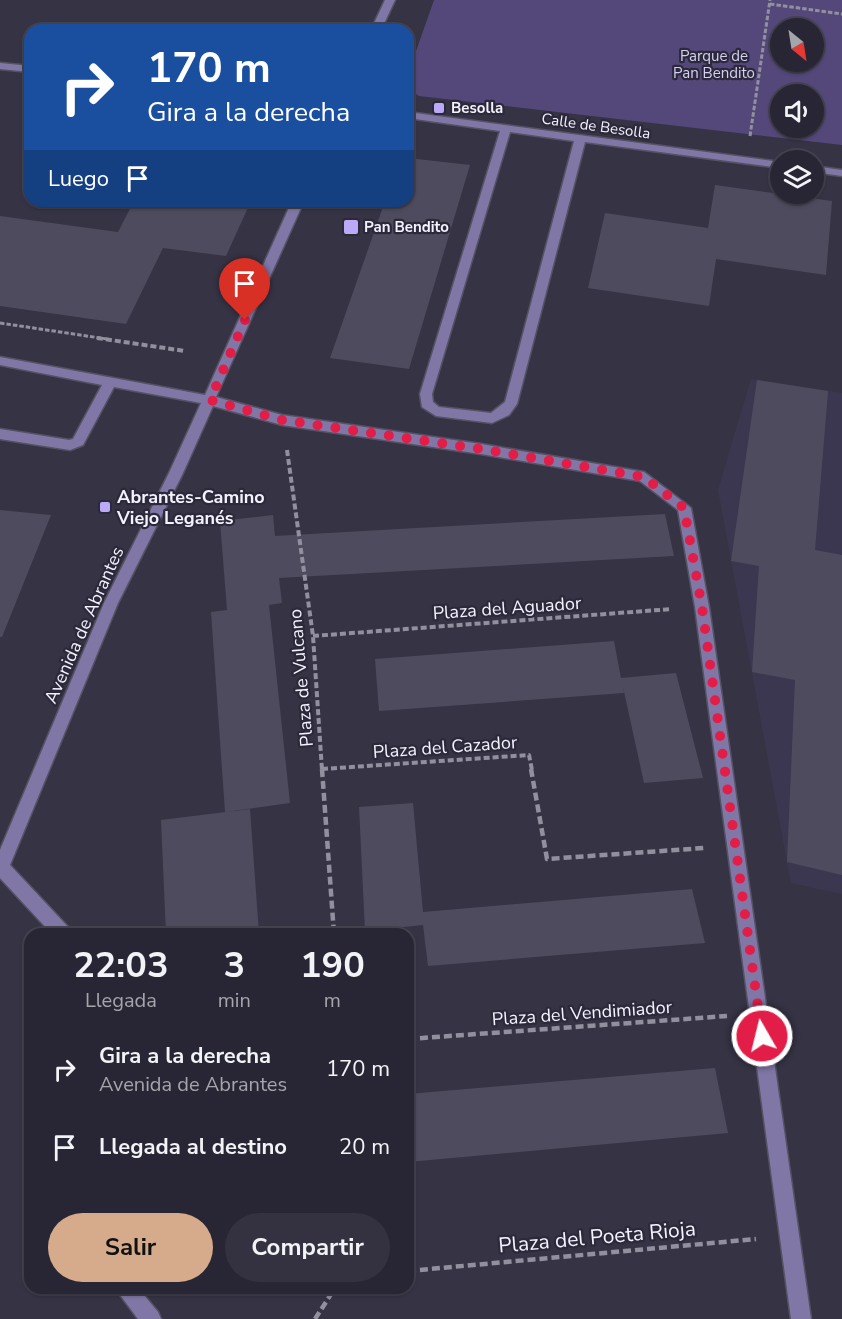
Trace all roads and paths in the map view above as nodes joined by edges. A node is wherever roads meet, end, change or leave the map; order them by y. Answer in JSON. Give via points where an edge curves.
{"nodes":[{"id":1,"x":390,"y":0,"type":"edge"},
{"id":2,"x":770,"y":2,"type":"edge"},
{"id":3,"x":842,"y":14,"type":"edge"},
{"id":4,"x":379,"y":24,"type":"edge"},
{"id":5,"x":0,"y":66,"type":"edge"},
{"id":6,"x":24,"y":68,"type":"edge"},
{"id":7,"x":414,"y":117,"type":"edge"},
{"id":8,"x":506,"y":129,"type":"junction"},
{"id":9,"x":580,"y":139,"type":"junction"},
{"id":10,"x":749,"y":139,"type":"dead end"},
{"id":11,"x":770,"y":164,"type":"edge"},
{"id":12,"x":824,"y":171,"type":"edge"},
{"id":13,"x":842,"y":173,"type":"edge"},
{"id":14,"x":295,"y":207,"type":"edge"},
{"id":15,"x":0,"y":323,"type":"edge"},
{"id":16,"x":185,"y":351,"type":"dead end"},
{"id":17,"x":0,"y":361,"type":"edge"},
{"id":18,"x":111,"y":380,"type":"junction"},
{"id":19,"x":210,"y":400,"type":"junction"},
{"id":20,"x":282,"y":420,"type":"junction"},
{"id":21,"x":0,"y":434,"type":"edge"},
{"id":22,"x":702,"y":607,"type":"junction"},
{"id":23,"x":313,"y":636,"type":"junction"},
{"id":24,"x":322,"y":770,"type":"junction"},
{"id":25,"x":735,"y":846,"type":"junction"},
{"id":26,"x":0,"y":868,"type":"edge"},
{"id":27,"x":57,"y":928,"type":"edge"},
{"id":28,"x":333,"y":928,"type":"edge"},
{"id":29,"x":759,"y":1014,"type":"junction"},
{"id":30,"x":414,"y":1039,"type":"edge"},
{"id":31,"x":789,"y":1236,"type":"junction"},
{"id":32,"x":414,"y":1270,"type":"edge"},
{"id":33,"x":130,"y":1294,"type":"edge"},
{"id":34,"x":331,"y":1294,"type":"edge"},
{"id":35,"x":151,"y":1319,"type":"edge"},
{"id":36,"x":315,"y":1319,"type":"edge"},
{"id":37,"x":801,"y":1319,"type":"edge"}],
"edges":[{"from":1,"to":4,"type":"street"},
{"from":2,"to":3,"type":"path"},
{"from":2,"to":10,"type":"path"},
{"from":5,"to":6,"type":"street"},
{"from":7,"to":8,"type":"street","name":"Calle de Besolla"},
{"from":8,"to":9,"type":"street","name":"Calle de Besolla"},
{"from":8,"to":9,"type":"street","via":[[426,394],[427,404],[436,411],[492,418],[511,404]]},
{"from":9,"to":11,"type":"street","name":"Calle de Besolla"},
{"from":12,"to":13,"type":"street"},
{"from":14,"to":19,"type":"street","name":"Avenida de Abrantes"},
{"from":15,"to":16,"type":"path"},
{"from":17,"to":18,"type":"street"},
{"from":18,"to":19,"type":"street"},
{"from":18,"to":21,"type":"street","via":[[78,442],[70,445]]},
{"from":19,"to":20,"type":"street"},
{"from":19,"to":26,"type":"street","name":"Avenida de Abrantes","via":[[111,603]]},
{"from":20,"to":22,"type":"street","via":[[644,477],[684,508]]},
{"from":20,"to":23,"type":"path","name":"Plaza de Vulcano"},
{"from":22,"to":23,"type":"path","name":"Plaza del Aguador"},
{"from":22,"to":25,"type":"street"},
{"from":23,"to":24,"type":"path","name":"Plaza de Vulcano"},
{"from":24,"to":25,"type":"path","name":"Plaza del Cazador","via":[[529,755],[547,859]]},
{"from":24,"to":28,"type":"path","name":"Plaza de Vulcano"},
{"from":25,"to":29,"type":"street"},
{"from":26,"to":27,"type":"street"},
{"from":29,"to":30,"type":"path","name":"Plaza del Vendimiador"},
{"from":29,"to":31,"type":"street"},
{"from":31,"to":32,"type":"path","name":"Plaza del Poeta Rioja"},
{"from":31,"to":37,"type":"street"},
{"from":33,"to":35,"type":"street"},
{"from":34,"to":36,"type":"path"}]}
